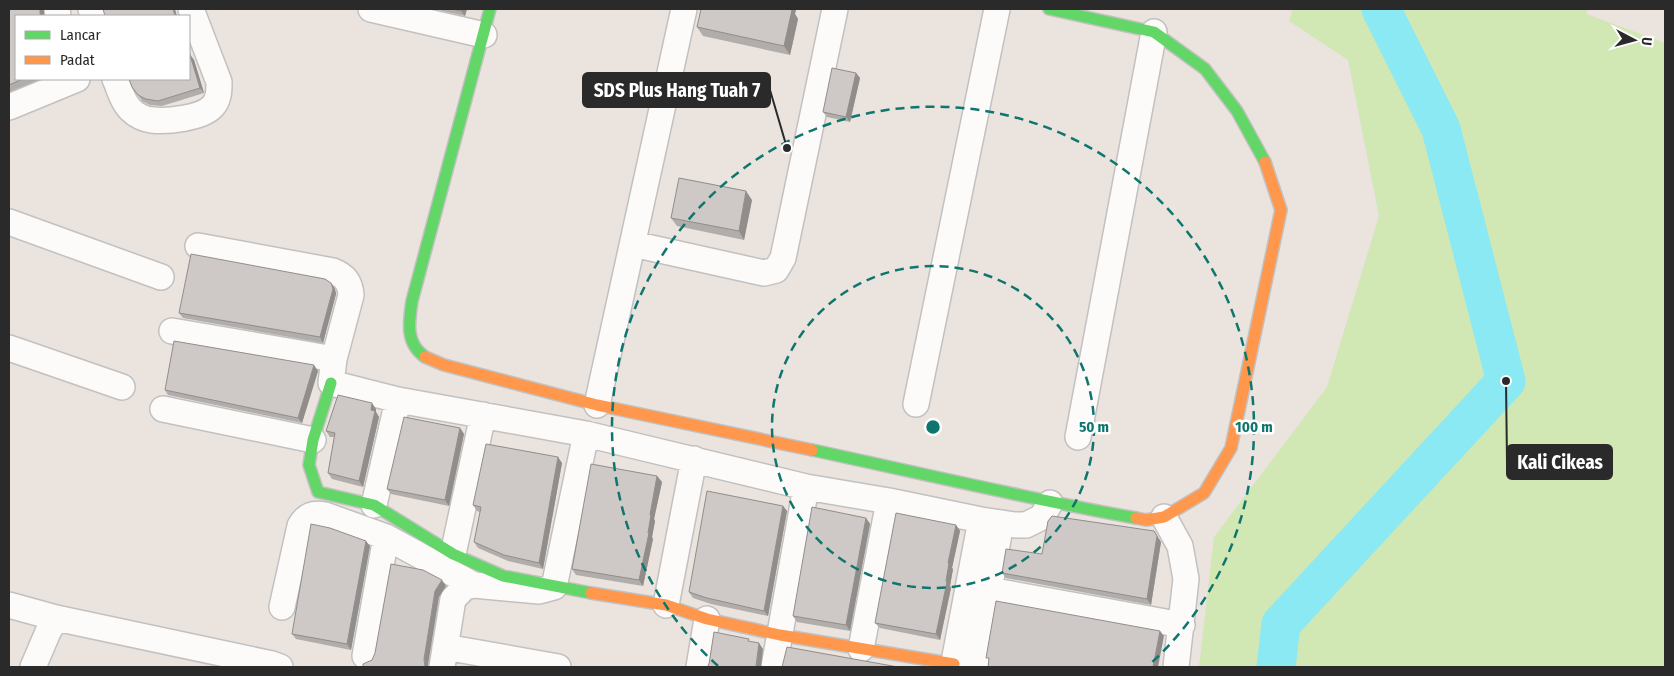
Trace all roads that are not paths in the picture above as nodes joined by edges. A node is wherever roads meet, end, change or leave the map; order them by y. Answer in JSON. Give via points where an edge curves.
{"nodes":[{"id":1,"x":191,"y":9,"type":"edge"},
{"id":2,"x":371,"y":9,"type":"edge"},
{"id":3,"x":490,"y":9,"type":"edge"},
{"id":4,"x":684,"y":9,"type":"edge"},
{"id":5,"x":835,"y":9,"type":"edge"},
{"id":6,"x":997,"y":9,"type":"edge"},
{"id":7,"x":1049,"y":9,"type":"edge"},
{"id":8,"x":1154,"y":32,"type":"junction"},
{"id":9,"x":484,"y":35,"type":"junction"},
{"id":10,"x":72,"y":80,"type":"edge"},
{"id":11,"x":115,"y":80,"type":"edge"},
{"id":12,"x":9,"y":107,"type":"edge"},
{"id":13,"x":9,"y":222,"type":"edge"},
{"id":14,"x":633,"y":244,"type":"junction"},
{"id":15,"x":198,"y":246,"type":"dead end"},
{"id":16,"x":161,"y":277,"type":"dead end"},
{"id":17,"x":172,"y":331,"type":"dead end"},
{"id":18,"x":9,"y":348,"type":"edge"},
{"id":19,"x":334,"y":359,"type":"junction"},
{"id":20,"x":331,"y":383,"type":"junction"},
{"id":21,"x":122,"y":387,"type":"dead end"},
{"id":22,"x":398,"y":400,"type":"junction"},
{"id":23,"x":916,"y":404,"type":"dead end"},
{"id":24,"x":598,"y":405,"type":"junction"},
{"id":25,"x":163,"y":408,"type":"dead end"},
{"id":26,"x":483,"y":415,"type":"junction"},
{"id":27,"x":586,"y":434,"type":"junction"},
{"id":28,"x":1078,"y":437,"type":"dead end"},
{"id":29,"x":313,"y":440,"type":"junction"},
{"id":30,"x":694,"y":459,"type":"junction"},
{"id":31,"x":806,"y":486,"type":"junction"},
{"id":32,"x":889,"y":501,"type":"junction"},
{"id":33,"x":1050,"y":503,"type":"junction"},
{"id":34,"x":374,"y":505,"type":"junction"},
{"id":35,"x":1164,"y":517,"type":"junction"},
{"id":36,"x":991,"y":522,"type":"junction"},
{"id":37,"x":386,"y":537,"type":"junction"},
{"id":38,"x":452,"y":554,"type":"junction"},
{"id":39,"x":474,"y":585,"type":"junction"},
{"id":40,"x":554,"y":587,"type":"junction"},
{"id":41,"x":989,"y":590,"type":"junction"},
{"id":42,"x":9,"y":605,"type":"edge"},
{"id":43,"x":666,"y":605,"type":"junction"},
{"id":44,"x":282,"y":607,"type":"dead end"},
{"id":45,"x":56,"y":618,"type":"junction"},
{"id":46,"x":707,"y":619,"type":"junction"},
{"id":47,"x":1182,"y":625,"type":"junction"},
{"id":48,"x":780,"y":634,"type":"junction"},
{"id":49,"x":366,"y":656,"type":"dead end"},
{"id":50,"x":444,"y":657,"type":"edge"},
{"id":51,"x":859,"y":660,"type":"edge"},
{"id":52,"x":960,"y":666,"type":"edge"},
{"id":53,"x":33,"y":667,"type":"edge"},
{"id":54,"x":280,"y":667,"type":"edge"},
{"id":55,"x":558,"y":667,"type":"edge"},
{"id":56,"x":699,"y":667,"type":"edge"},
{"id":57,"x":774,"y":667,"type":"edge"},
{"id":58,"x":1176,"y":667,"type":"edge"}],
"edges":[{"from":1,"to":11,"type":"street","via":[[219,82],[219,95],[210,109],[200,116],[162,120],[140,117],[129,109]]},
{"from":2,"to":9,"type":"street"},
{"from":3,"to":9,"type":"street"},
{"from":4,"to":14,"type":"street"},
{"from":5,"to":14,"type":"street","via":[[783,258],[776,270],[764,273]]},
{"from":6,"to":23,"type":"street"},
{"from":7,"to":8,"type":"street"},
{"from":8,"to":28,"type":"street"},
{"from":8,"to":35,"type":"street","via":[[1205,69],[1237,111],[1267,166],[1281,210],[1232,448],[1204,493]]},
{"from":9,"to":24,"type":"street","via":[[412,301],[411,343],[422,355],[444,365]]},
{"from":10,"to":12,"type":"street"},
{"from":13,"to":16,"type":"street"},
{"from":14,"to":24,"type":"street"},
{"from":15,"to":19,"type":"street","via":[[333,271],[347,279],[350,295]]},
{"from":17,"to":19,"type":"street"},
{"from":18,"to":21,"type":"street"},
{"from":19,"to":20,"type":"street"},
{"from":20,"to":22,"type":"street"},
{"from":20,"to":29,"type":"street"},
{"from":22,"to":26,"type":"street"},
{"from":22,"to":34,"type":"street"},
{"from":24,"to":33,"type":"street"},
{"from":25,"to":29,"type":"street"},
{"from":26,"to":27,"type":"street"},
{"from":26,"to":38,"type":"street"},
{"from":27,"to":30,"type":"street"},
{"from":27,"to":40,"type":"street"},
{"from":29,"to":34,"type":"street","via":[[309,465],[318,492]]},
{"from":30,"to":31,"type":"street"},
{"from":30,"to":43,"type":"street"},
{"from":31,"to":32,"type":"street"},
{"from":31,"to":48,"type":"street"},
{"from":32,"to":36,"type":"street"},
{"from":32,"to":51,"type":"street"},
{"from":33,"to":35,"type":"street","via":[[1146,520]]},
{"from":33,"to":36,"type":"street","via":[[1042,517],[1026,525]]},
{"from":34,"to":38,"type":"street"},
{"from":35,"to":47,"type":"street","via":[[1180,546],[1186,579]]},
{"from":36,"to":41,"type":"street"},
{"from":36,"to":52,"type":"street"},
{"from":37,"to":39,"type":"street"},
{"from":37,"to":44,"type":"street","via":[[325,514],[310,515],[304,519]]},
{"from":37,"to":49,"type":"street"},
{"from":38,"to":40,"type":"street","via":[[503,576]]},
{"from":39,"to":40,"type":"street","via":[[539,591]]},
{"from":39,"to":50,"type":"street","via":[[465,587],[453,599]]},
{"from":40,"to":43,"type":"street"},
{"from":41,"to":47,"type":"street"},
{"from":41,"to":52,"type":"street"},
{"from":42,"to":45,"type":"street"},
{"from":43,"to":46,"type":"street"},
{"from":45,"to":53,"type":"street"},
{"from":45,"to":54,"type":"street"},
{"from":46,"to":48,"type":"street"},
{"from":46,"to":56,"type":"street"},
{"from":47,"to":58,"type":"street"},
{"from":48,"to":51,"type":"street"},
{"from":48,"to":57,"type":"street"},
{"from":50,"to":55,"type":"street"},
{"from":51,"to":52,"type":"street"}]}
